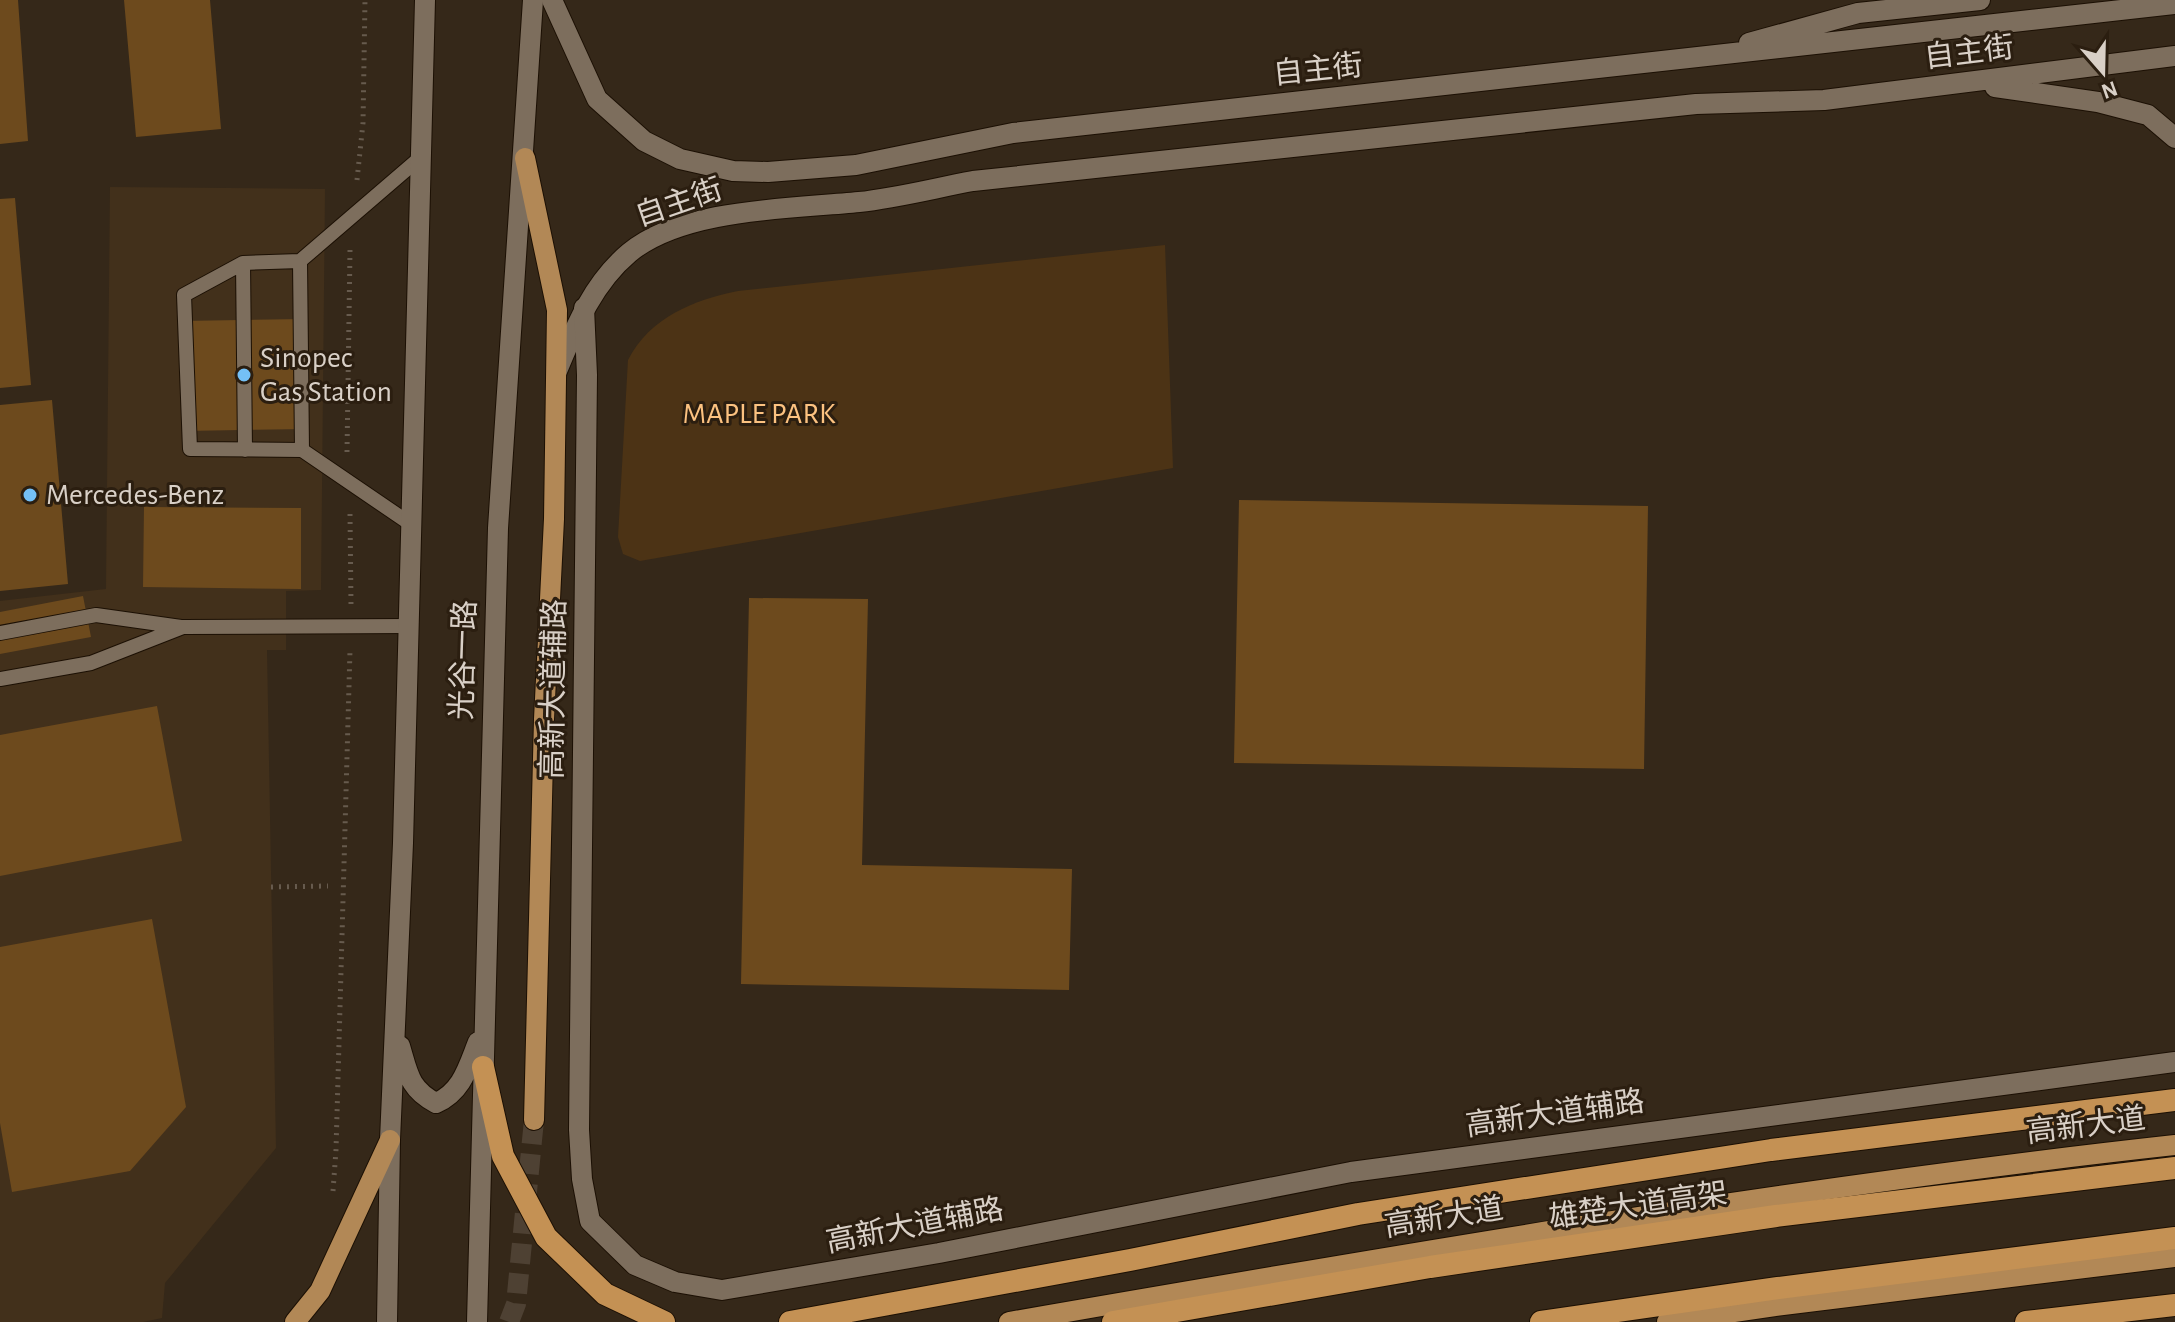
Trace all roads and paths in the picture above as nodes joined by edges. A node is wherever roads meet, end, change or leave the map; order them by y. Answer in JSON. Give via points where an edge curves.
{"nodes":[{"id":1,"x":365,"y":0,"type":"edge"},
{"id":2,"x":425,"y":0,"type":"edge"},
{"id":3,"x":533,"y":0,"type":"edge"},
{"id":4,"x":552,"y":0,"type":"edge"},
{"id":5,"x":1980,"y":0,"type":"edge"},
{"id":6,"x":2175,"y":4,"type":"edge"},
{"id":7,"x":2175,"y":56,"type":"edge"},
{"id":8,"x":1687,"y":60,"type":"junction"},
{"id":9,"x":1971,"y":84,"type":"junction"},
{"id":10,"x":363,"y":123,"type":"dead end"},
{"id":11,"x":2175,"y":138,"type":"edge"},
{"id":12,"x":421,"y":157,"type":"junction"},
{"id":13,"x":525,"y":158,"type":"junction"},
{"id":14,"x":300,"y":261,"type":"junction"},
{"id":15,"x":243,"y":263,"type":"junction"},
{"id":16,"x":348,"y":272,"type":"dead end"},
{"id":17,"x":584,"y":308,"type":"junction"},
{"id":18,"x":556,"y":371,"type":"junction"},
{"id":19,"x":346,"y":440,"type":"dead end"},
{"id":20,"x":245,"y":450,"type":"junction"},
{"id":21,"x":302,"y":450,"type":"junction"},
{"id":22,"x":412,"y":525,"type":"junction"},
{"id":23,"x":351,"y":536,"type":"dead end"},
{"id":24,"x":351,"y":574,"type":"dead end"},
{"id":25,"x":409,"y":626,"type":"junction"},
{"id":26,"x":183,"y":627,"type":"junction"},
{"id":27,"x":0,"y":633,"type":"edge"},
{"id":28,"x":349,"y":667,"type":"dead end"},
{"id":29,"x":0,"y":679,"type":"edge"},
{"id":30,"x":328,"y":886,"type":"dead end"},
{"id":31,"x":271,"y":887,"type":"dead end"},
{"id":32,"x":395,"y":1026,"type":"junction"},
{"id":33,"x":484,"y":1029,"type":"junction"},
{"id":34,"x":2175,"y":1062,"type":"edge"},
{"id":35,"x":483,"y":1067,"type":"junction"},
{"id":36,"x":2175,"y":1100,"type":"edge"},
{"id":37,"x":534,"y":1120,"type":"tunnel mouth"},
{"id":38,"x":390,"y":1140,"type":"junction"},
{"id":39,"x":2175,"y":1145,"type":"edge"},
{"id":40,"x":2175,"y":1168,"type":"edge"},
{"id":41,"x":330,"y":1202,"type":"dead end"},
{"id":42,"x":2175,"y":1238,"type":"edge"},
{"id":43,"x":2175,"y":1257,"type":"edge"},
{"id":44,"x":2175,"y":1305,"type":"edge"},
{"id":45,"x":1017,"y":1321,"type":"edge"},
{"id":46,"x":295,"y":1322,"type":"edge"},
{"id":47,"x":387,"y":1322,"type":"edge"},
{"id":48,"x":477,"y":1322,"type":"edge"},
{"id":49,"x":664,"y":1322,"type":"edge"},
{"id":50,"x":790,"y":1322,"type":"edge"},
{"id":51,"x":1113,"y":1322,"type":"edge"},
{"id":52,"x":1541,"y":1322,"type":"edge"},
{"id":53,"x":1667,"y":1322,"type":"edge"},
{"id":54,"x":2026,"y":1322,"type":"edge"}],
"edges":[{"from":1,"to":10,"type":"path"},
{"from":2,"to":12,"type":"main road","name":"光谷一路"},
{"from":3,"to":13,"type":"main road","name":"光谷一路"},
{"from":4,"to":8,"type":"main road","name":"自主街","via":[[597,99],[644,141],[680,159],[733,171],[856,165],[1013,133]]},
{"from":5,"to":8,"type":"main road","via":[[1858,13]]},
{"from":6,"to":8,"type":"main road","name":"自主街"},
{"from":7,"to":9,"type":"main road","name":"自主街"},
{"from":9,"to":11,"type":"main road","via":[[2123,108],[2148,115]]},
{"from":9,"to":17,"type":"main road","name":"自主街","via":[[1824,100],[1696,104],[1586,115],[973,181],[862,202],[712,218],[630,252]]},
{"from":12,"to":14,"type":"lane"},
{"from":12,"to":22,"type":"main road","name":"光谷一路"},
{"from":13,"to":18,"type":"main road","via":[[557,310]]},
{"from":13,"to":33,"type":"main road","name":"光谷一路","via":[[498,528]]},
{"from":14,"to":15,"type":"lane"},
{"from":14,"to":21,"type":"lane"},
{"from":15,"to":20,"type":"lane"},
{"from":15,"to":20,"type":"lane","via":[[184,295],[190,449]]},
{"from":16,"to":19,"type":"path"},
{"from":17,"to":18,"type":"main road","name":"自主街"},
{"from":17,"to":34,"type":"main road","name":"高新大道辅路","via":[[579,1130],[590,1221],[635,1265],[675,1282],[722,1290],[1351,1172]]},
{"from":18,"to":37,"type":"main road"},
{"from":20,"to":21,"type":"lane"},
{"from":21,"to":22,"type":"lane"},
{"from":22,"to":25,"type":"main road","name":"光谷一路"},
{"from":23,"to":24,"type":"path"},
{"from":25,"to":26,"type":"lane"},
{"from":25,"to":32,"type":"main road","name":"光谷一路"},
{"from":26,"to":27,"type":"lane","via":[[96,615]]},
{"from":26,"to":29,"type":"lane","via":[[91,663]]},
{"from":28,"to":41,"type":"path","via":[[336,1150]]},
{"from":30,"to":31,"type":"path"},
{"from":32,"to":33,"type":"main road","via":[[410,1081],[436,1103],[450,1097],[462,1082]]},
{"from":32,"to":38,"type":"main road","name":"光谷一路"},
{"from":33,"to":35,"type":"main road","name":"光谷一路"},
{"from":35,"to":48,"type":"main road","name":"光谷一路"},
{"from":35,"to":49,"type":"highway","via":[[503,1156],[546,1237],[605,1294]]},
{"from":36,"to":50,"type":"highway","via":[[1771,1150],[1358,1214]]},
{"from":38,"to":46,"type":"main road","via":[[320,1291]]},
{"from":38,"to":47,"type":"main road","name":"光谷一路"},
{"from":39,"to":45,"type":"main road","name":"高新大道","via":[[1430,1249]]},
{"from":40,"to":51,"type":"highway","name":"雄楚大道高架","via":[[1776,1216],[1430,1267]]},
{"from":42,"to":52,"type":"highway"},
{"from":43,"to":53,"type":"main road"},
{"from":44,"to":54,"type":"highway"}]}
